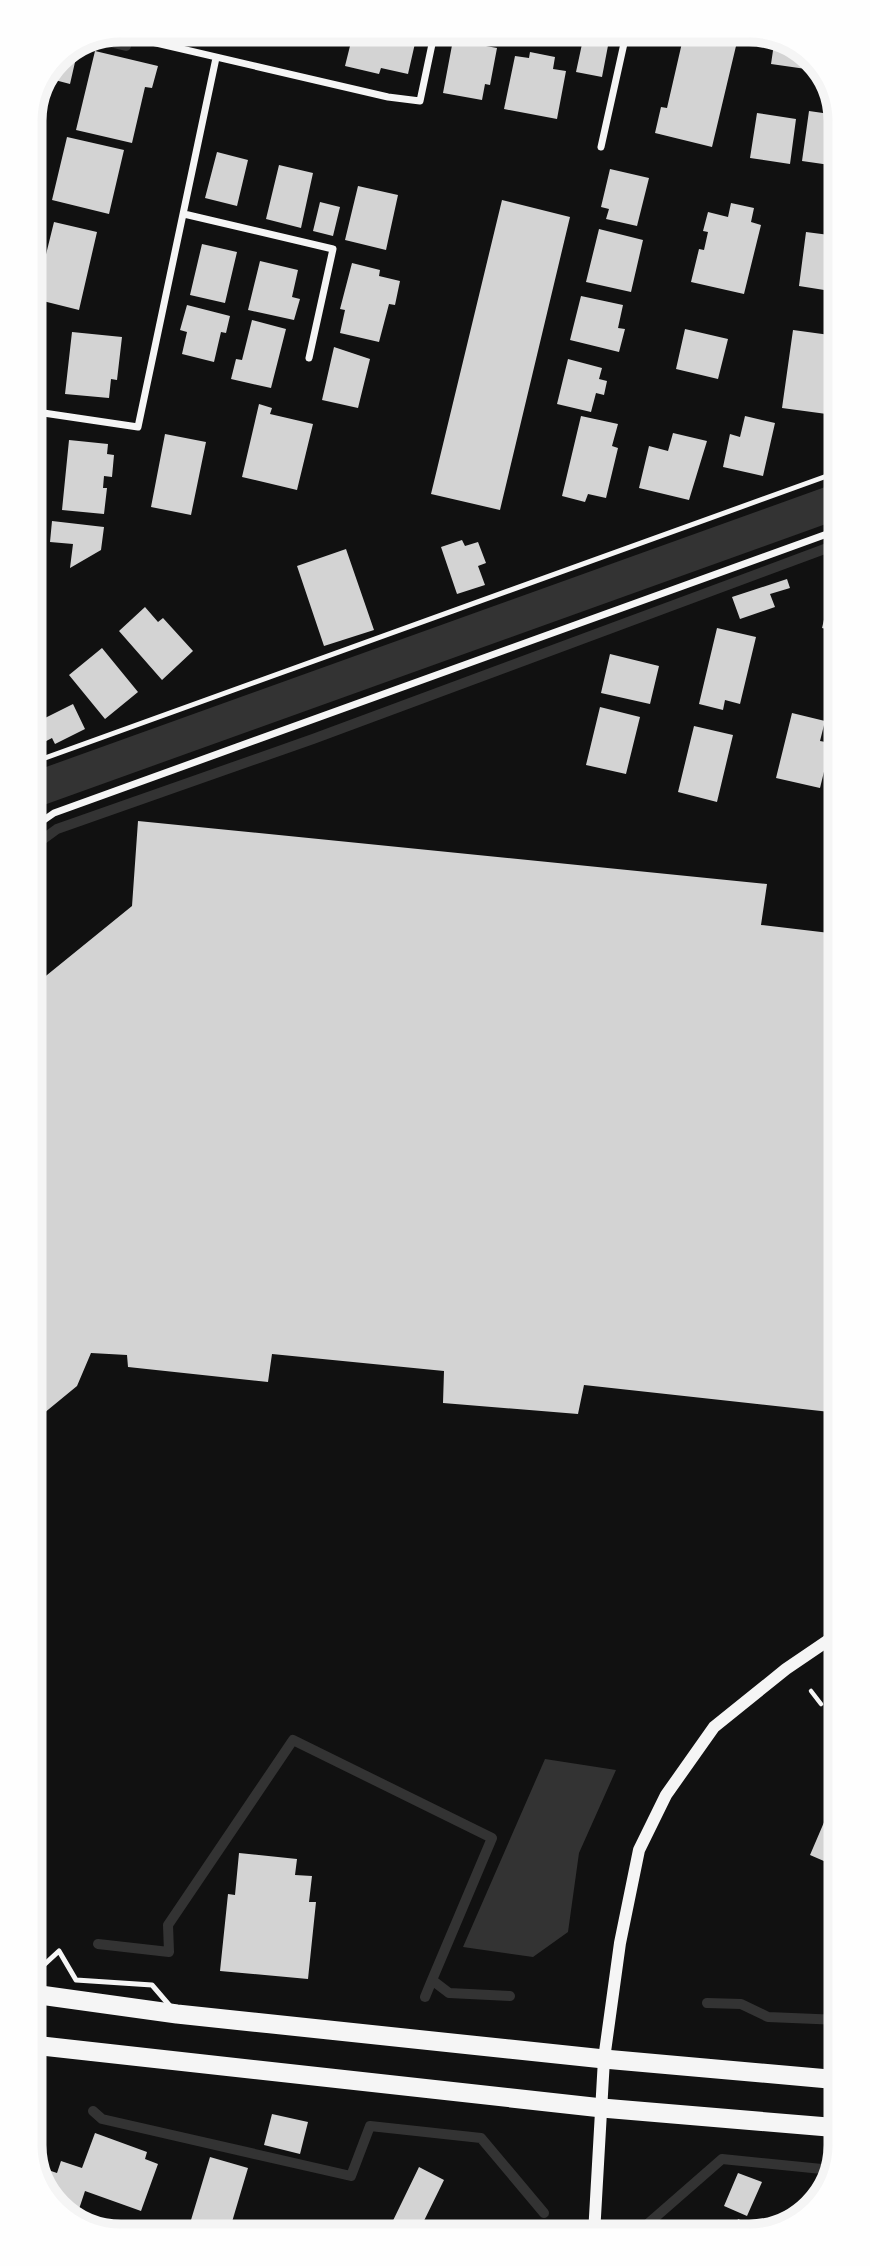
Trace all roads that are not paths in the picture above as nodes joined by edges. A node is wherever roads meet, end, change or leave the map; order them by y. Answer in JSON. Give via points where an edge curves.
{"nodes":[{"id":1,"x":150,"y":42,"type":"edge"},
{"id":2,"x":432,"y":42,"type":"edge"},
{"id":3,"x":624,"y":42,"type":"edge"},
{"id":4,"x":216,"y":58,"type":"junction"},
{"id":5,"x":601,"y":147,"type":"dead end"},
{"id":6,"x":184,"y":214,"type":"junction"},
{"id":7,"x":309,"y":358,"type":"dead end"},
{"id":8,"x":42,"y":413,"type":"edge"},
{"id":9,"x":828,"y":476,"type":"edge"},
{"id":10,"x":828,"y":534,"type":"edge"},
{"id":11,"x":42,"y":759,"type":"edge"},
{"id":12,"x":42,"y":821,"type":"edge"},
{"id":13,"x":828,"y":1640,"type":"edge"},
{"id":14,"x":42,"y":1967,"type":"edge"},
{"id":15,"x":42,"y":1995,"type":"edge"},
{"id":16,"x":177,"y":2014,"type":"junction"},
{"id":17,"x":42,"y":2046,"type":"edge"},
{"id":18,"x":604,"y":2059,"type":"junction"},
{"id":19,"x":828,"y":2079,"type":"edge"},
{"id":20,"x":602,"y":2108,"type":"junction"},
{"id":21,"x":828,"y":2126,"type":"edge"},
{"id":22,"x":595,"y":2224,"type":"edge"}],
"edges":[{"from":1,"to":4,"type":"street"},
{"from":2,"to":4,"type":"street","via":[[420,101]]},
{"from":3,"to":5,"type":"street"},
{"from":4,"to":6,"type":"street"},
{"from":6,"to":7,"type":"street","via":[[333,249]]},
{"from":6,"to":8,"type":"street","via":[[138,427]]},
{"from":9,"to":11,"type":"lane"},
{"from":10,"to":12,"type":"street","via":[[54,813]]},
{"from":13,"to":18,"type":"street","via":[[714,1727],[666,1795],[639,1850]]},
{"from":14,"to":16,"type":"lane","via":[[59,1951],[76,1980],[152,1985]]},
{"from":15,"to":16,"type":"highway"},
{"from":16,"to":18,"type":"highway"},
{"from":17,"to":20,"type":"highway"},
{"from":18,"to":19,"type":"highway"},
{"from":18,"to":20,"type":"street"},
{"from":20,"to":21,"type":"highway"},
{"from":20,"to":22,"type":"street"}]}
